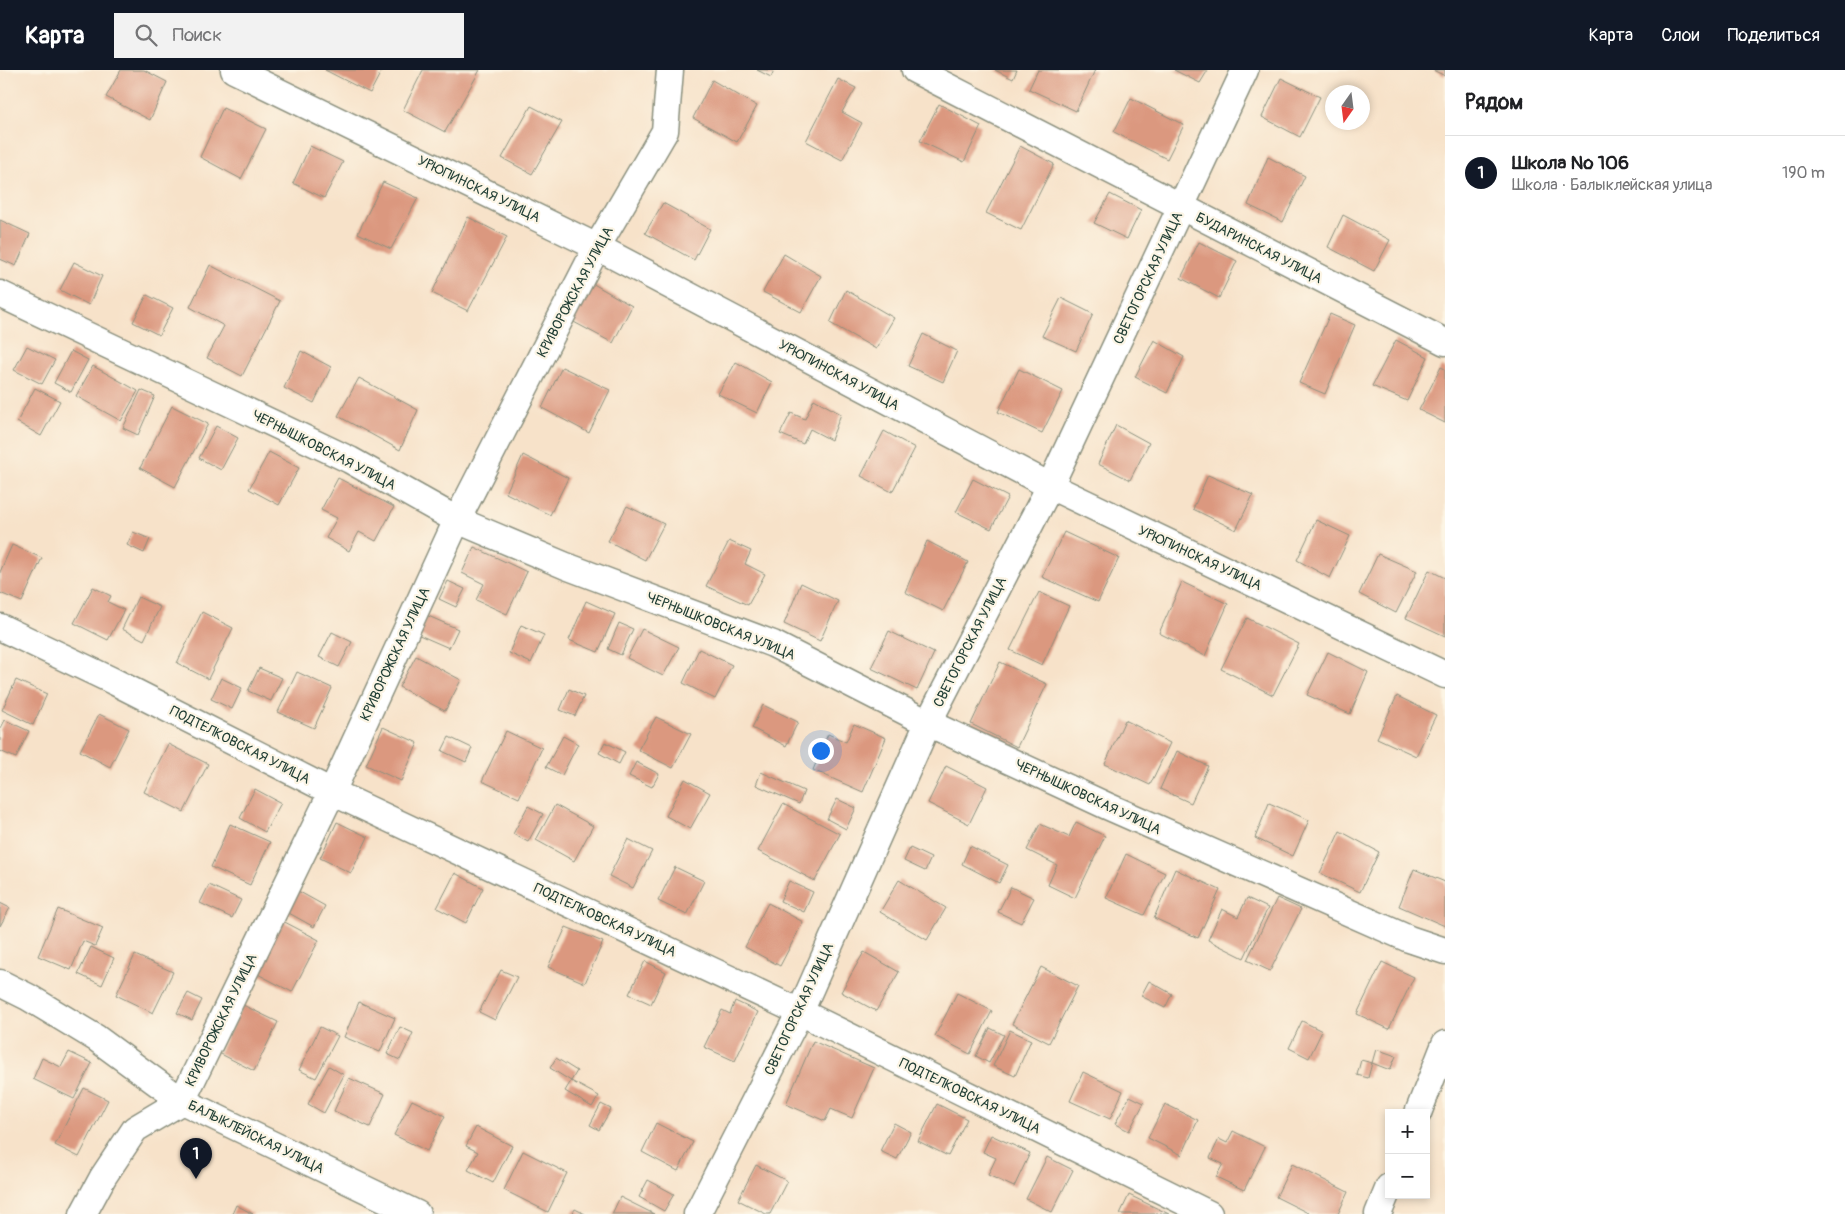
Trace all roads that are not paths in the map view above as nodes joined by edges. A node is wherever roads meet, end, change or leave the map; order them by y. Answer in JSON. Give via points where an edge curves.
{"nodes":[{"id":1,"x":234,"y":70,"type":"edge"},
{"id":2,"x":670,"y":70,"type":"edge"},
{"id":3,"x":914,"y":70,"type":"edge"},
{"id":4,"x":1245,"y":70,"type":"edge"},
{"id":5,"x":1181,"y":208,"type":"junction"},
{"id":6,"x":598,"y":247,"type":"junction"},
{"id":7,"x":0,"y":294,"type":"edge"},
{"id":8,"x":1445,"y":342,"type":"edge"},
{"id":9,"x":1050,"y":486,"type":"junction"},
{"id":10,"x":456,"y":520,"type":"junction"},
{"id":11,"x":0,"y":628,"type":"edge"},
{"id":12,"x":1445,"y":675,"type":"edge"},
{"id":13,"x":928,"y":723,"type":"junction"},
{"id":14,"x":332,"y":792,"type":"junction"},
{"id":15,"x":1445,"y":951,"type":"edge"},
{"id":16,"x":0,"y":983,"type":"edge"},
{"id":17,"x":800,"y":1012,"type":"junction"},
{"id":18,"x":1445,"y":1044,"type":"edge"},
{"id":19,"x":182,"y":1101,"type":"junction"},
{"id":20,"x":1420,"y":1109,"type":"edge"},
{"id":21,"x":1385,"y":1197,"type":"edge"},
{"id":22,"x":83,"y":1214,"type":"edge"},
{"id":23,"x":417,"y":1214,"type":"edge"},
{"id":24,"x":697,"y":1214,"type":"edge"},
{"id":25,"x":1209,"y":1214,"type":"edge"},
{"id":26,"x":1378,"y":1214,"type":"edge"}],
"edges":[{"from":1,"to":6,"type":"street","name":"УРЮПИНСКАЯ УЛИЦА"},
{"from":2,"to":6,"type":"street","name":"КРИВОРОЖСКАЯ УЛИЦА","via":[[665,130]]},
{"from":3,"to":5,"type":"street","name":"БУДАРИНСКАЯ УЛИЦА"},
{"from":4,"to":5,"type":"street","name":"СВЕТОГОРСКАЯ УЛИЦА"},
{"from":5,"to":8,"type":"street","name":"БУДАРИНСКАЯ УЛИЦА"},
{"from":5,"to":9,"type":"street","name":"СВЕТОГОРСКАЯ УЛИЦА"},
{"from":6,"to":9,"type":"street","name":"УРЮПИНСКАЯ УЛИЦА"},
{"from":6,"to":10,"type":"street","name":"КРИВОРОЖСКАЯ УЛИЦА"},
{"from":7,"to":10,"type":"street","name":"ЧЕРНЫШКОВСКАЯ УЛИЦА","via":[[350,460]]},
{"from":9,"to":12,"type":"street","name":"УРЮПИНСКАЯ УЛИЦА"},
{"from":9,"to":13,"type":"street","name":"СВЕТОГОРСКАЯ УЛИЦА"},
{"from":10,"to":13,"type":"street","name":"ЧЕРНЫШКОВСКАЯ УЛИЦА","via":[[566,566],[773,644]]},
{"from":10,"to":14,"type":"street","name":"КРИВОРОЖСКАЯ УЛИЦА"},
{"from":11,"to":14,"type":"street","name":"ПОДТЕЛКОВСКАЯ УЛИЦА","via":[[113,681]]},
{"from":13,"to":15,"type":"street","name":"ЧЕРНЫШКОВСКАЯ УЛИЦА","via":[[1125,814],[1409,939]]},
{"from":13,"to":17,"type":"street","name":"СВЕТОГОРСКАЯ УЛИЦА"},
{"from":14,"to":17,"type":"street","name":"ПОДТЕЛКОВСКАЯ УЛИЦА"},
{"from":14,"to":19,"type":"street","name":"КРИВОРОЖСКАЯ УЛИЦА"},
{"from":16,"to":19,"type":"street","name":"БАЛЫКЛЕЙСКАЯ УЛИЦА","via":[[96,1038]]},
{"from":17,"to":24,"type":"street","name":"СВЕТОГОРСКАЯ УЛИЦА"},
{"from":17,"to":25,"type":"street","name":"ПОДТЕЛКОВСКАЯ УЛИЦА"},
{"from":18,"to":20,"type":"street"},
{"from":19,"to":22,"type":"street","name":"КРИВОРОЖСКАЯ УЛИЦА","via":[[135,1129]]},
{"from":19,"to":23,"type":"street","name":"БАЛЫКЛЕЙСКАЯ УЛИЦА"},
{"from":21,"to":26,"type":"street"}]}
